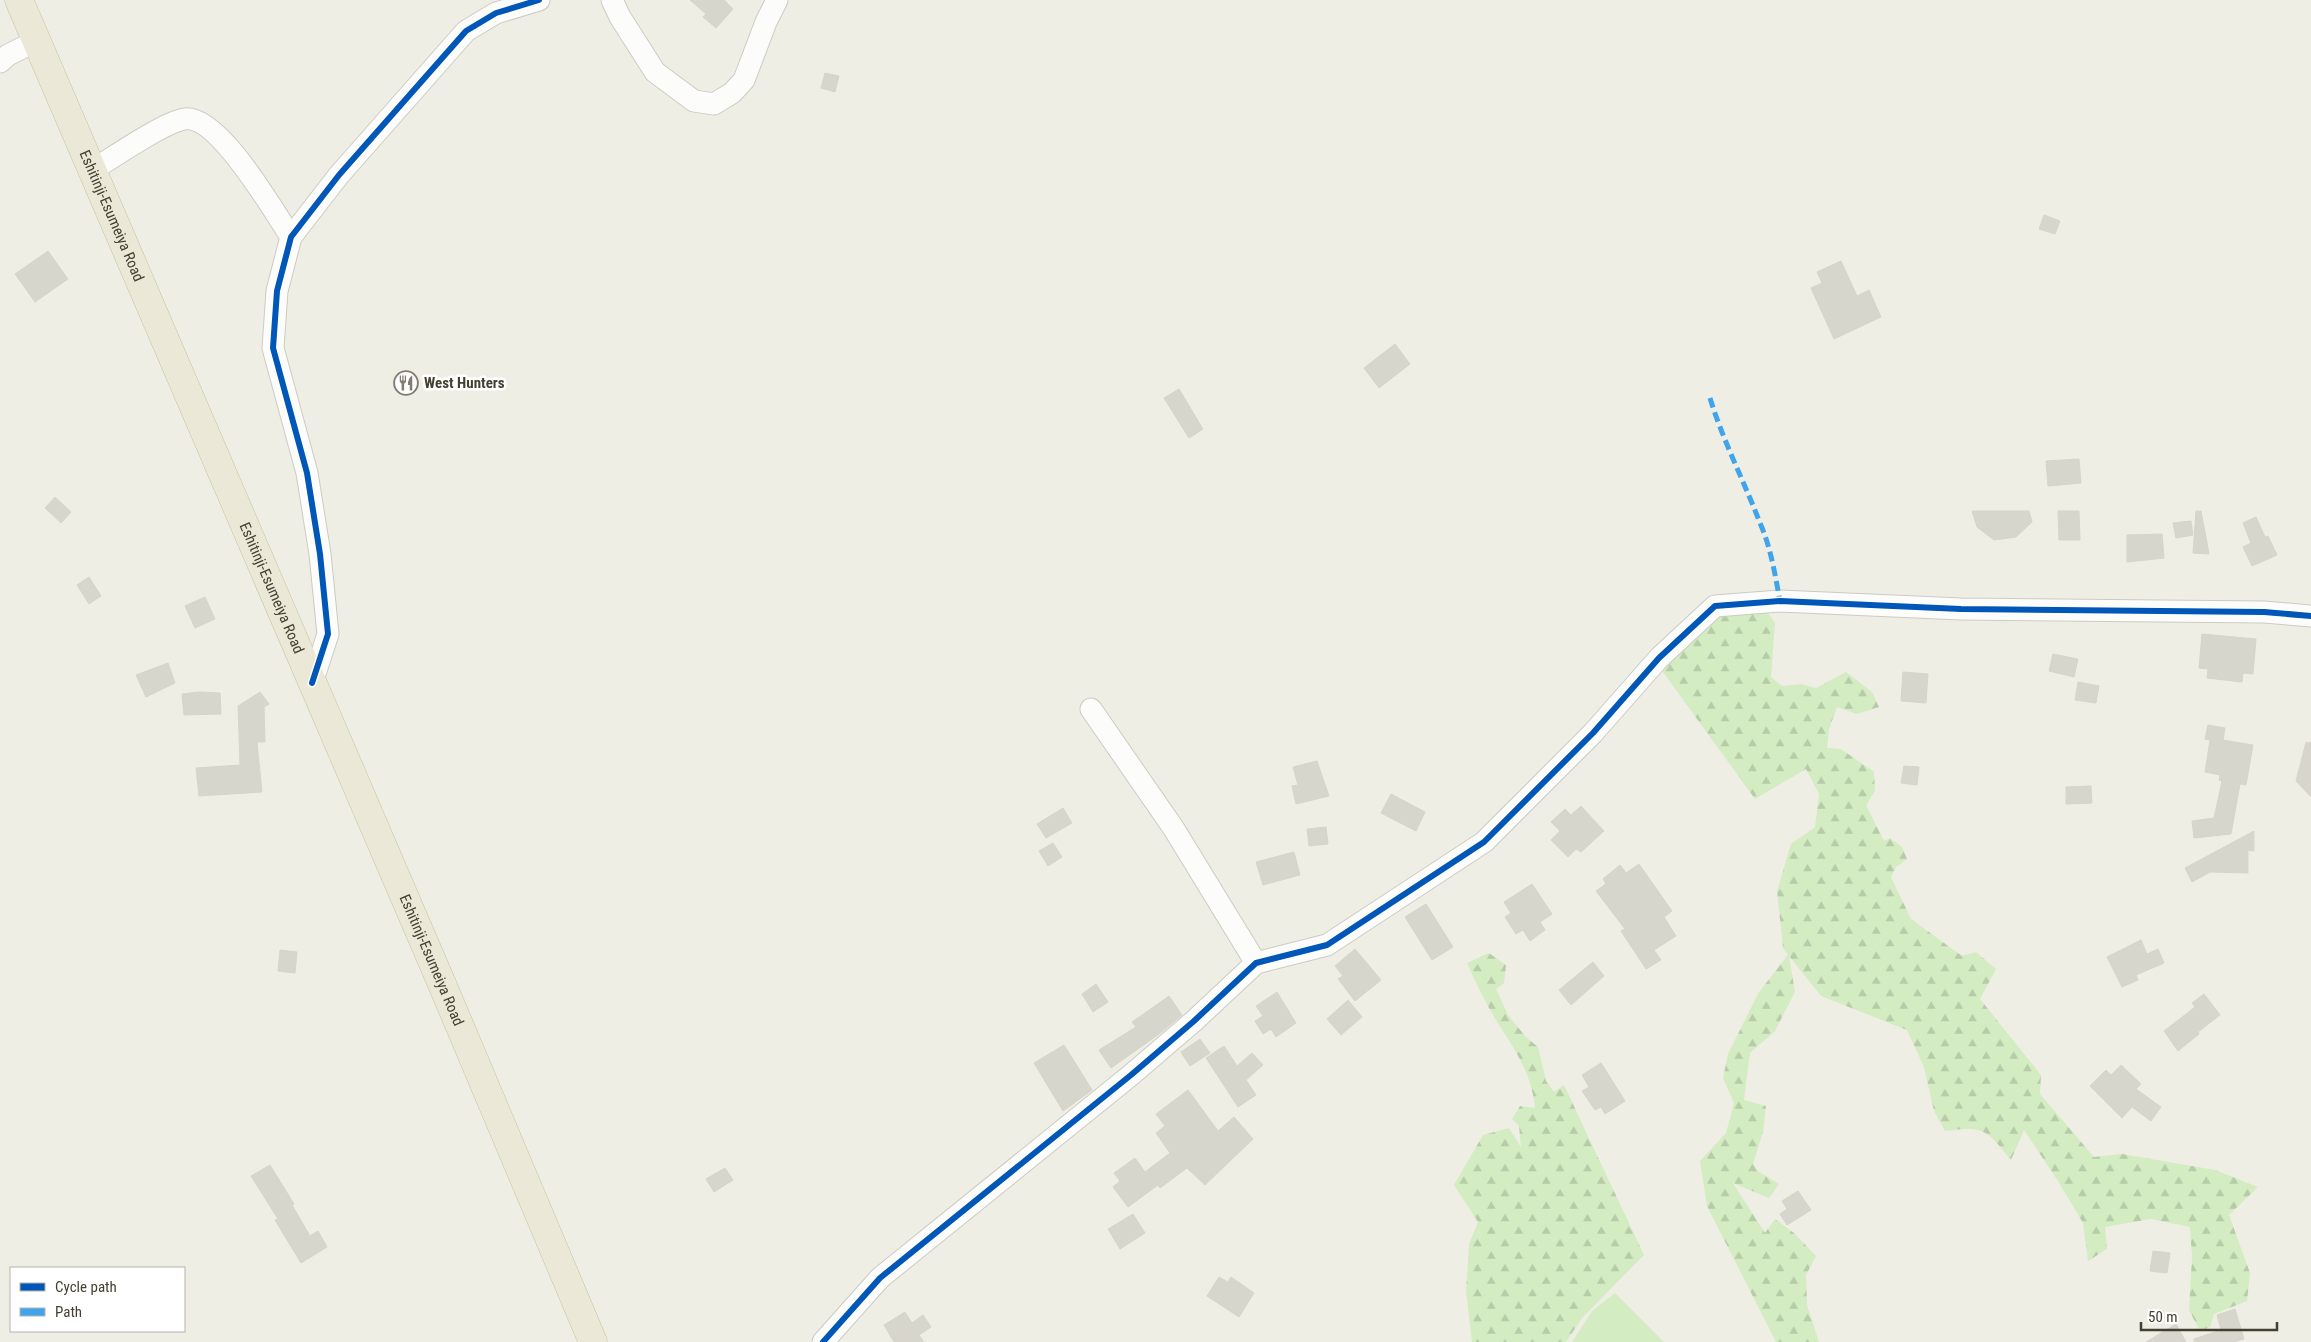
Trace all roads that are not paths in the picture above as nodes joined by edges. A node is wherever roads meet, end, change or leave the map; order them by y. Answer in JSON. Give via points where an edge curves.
{"nodes":[{"id":1,"x":19,"y":0,"type":"edge"},
{"id":2,"x":539,"y":0,"type":"edge"},
{"id":3,"x":612,"y":0,"type":"edge"},
{"id":4,"x":777,"y":0,"type":"edge"},
{"id":5,"x":36,"y":41,"type":"junction"},
{"id":6,"x":0,"y":62,"type":"edge"},
{"id":7,"x":91,"y":171,"type":"junction"},
{"id":8,"x":291,"y":237,"type":"junction"},
{"id":9,"x":2311,"y":616,"type":"edge"},
{"id":10,"x":312,"y":683,"type":"junction"},
{"id":11,"x":1092,"y":708,"type":"dead end"},
{"id":12,"x":1256,"y":963,"type":"junction"},
{"id":13,"x":593,"y":1342,"type":"edge"},
{"id":14,"x":823,"y":1342,"type":"edge"}],
"edges":[{"from":1,"to":5,"type":"highway","name":"Eshitinji-Esumeiya Road"},
{"from":2,"to":8,"type":"street","via":[[496,13],[466,31],[339,174]]},
{"from":3,"to":4,"type":"street","via":[[655,72],[694,101],[714,104],[732,93],[744,80]]},
{"from":5,"to":6,"type":"street"},
{"from":5,"to":7,"type":"highway","name":"Eshitinji-Esumeiya Road"},
{"from":7,"to":8,"type":"street","via":[[170,124],[186,119],[200,122],[234,151]]},
{"from":7,"to":10,"type":"highway","name":"Eshitinji-Esumeiya Road"},
{"from":8,"to":10,"type":"street","via":[[277,291],[272,348],[307,473],[320,554],[328,634]]},
{"from":9,"to":12,"type":"street","via":[[2264,612],[1961,609],[1780,602],[1715,606],[1659,658],[1593,733],[1484,842],[1327,944]]},
{"from":10,"to":13,"type":"highway","name":"Eshitinji-Esumeiya Road"},
{"from":11,"to":12,"type":"street","via":[[1174,829]]},
{"from":12,"to":14,"type":"street","via":[[1131,1074],[880,1278]]}]}
